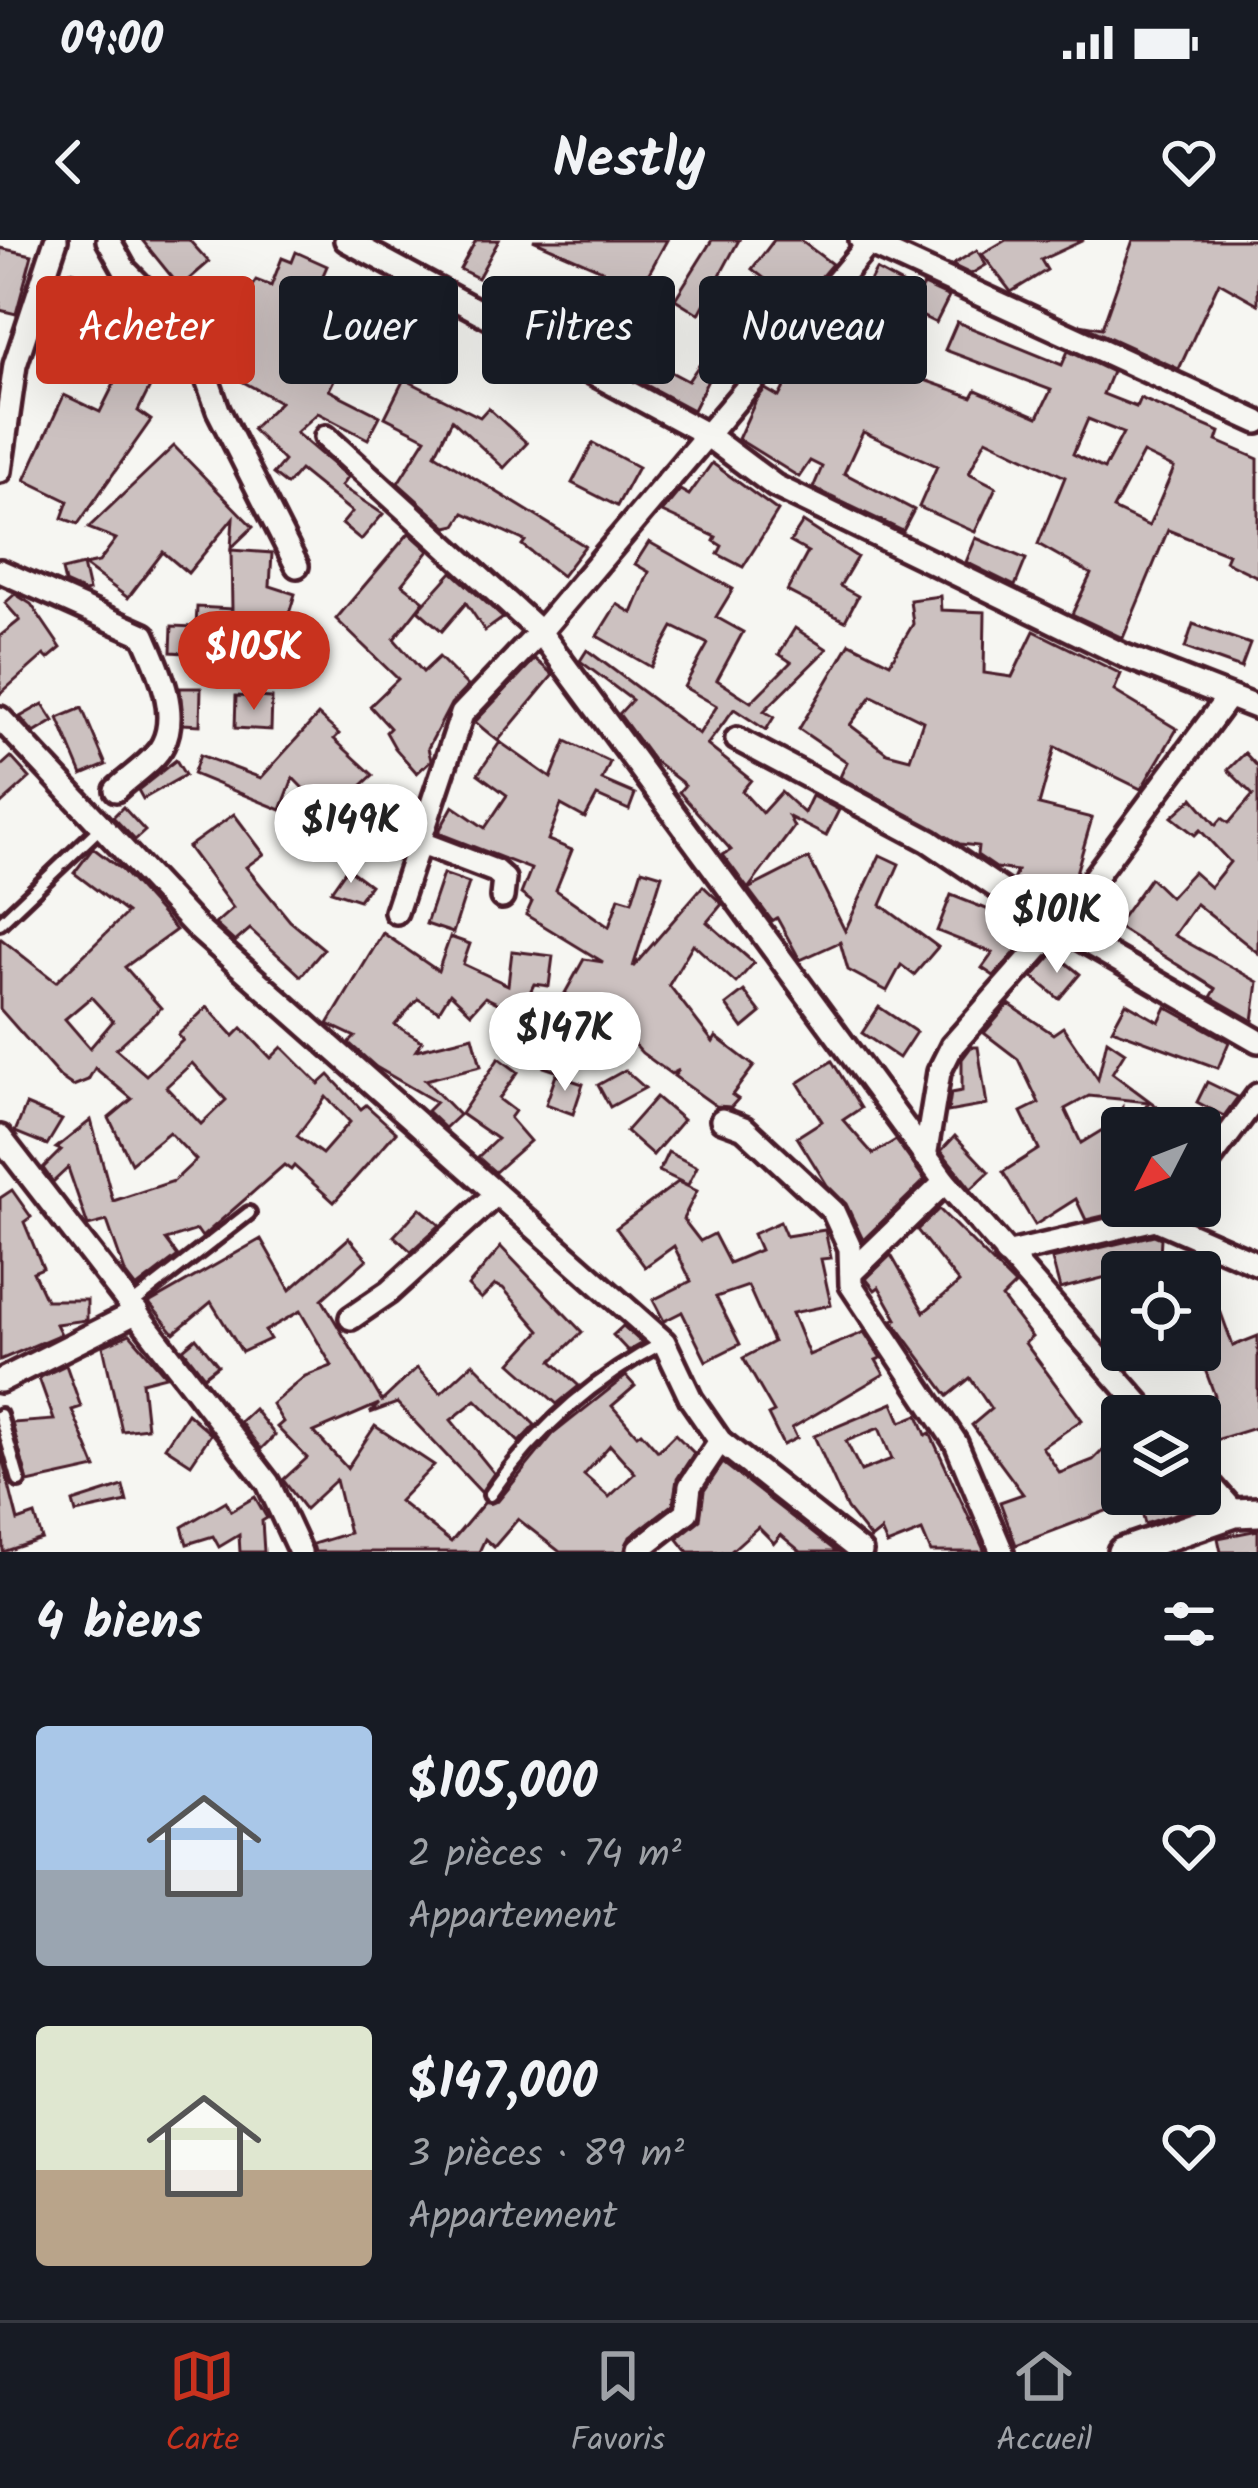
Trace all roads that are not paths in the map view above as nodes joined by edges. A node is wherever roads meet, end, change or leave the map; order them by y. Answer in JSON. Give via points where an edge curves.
{"nodes":[{"id":1,"x":56,"y":240,"type":"edge"},
{"id":2,"x":108,"y":240,"type":"edge"},
{"id":3,"x":346,"y":240,"type":"edge"},
{"id":4,"x":867,"y":242,"type":"edge"},
{"id":5,"x":1258,"y":422,"type":"edge"},
{"id":6,"x":704,"y":434,"type":"junction"},
{"id":7,"x":326,"y":436,"type":"dead end"},
{"id":8,"x":0,"y":471,"type":"edge"},
{"id":9,"x":297,"y":566,"type":"dead end"},
{"id":10,"x":0,"y":572,"type":"edge"},
{"id":11,"x":540,"y":632,"type":"junction"},
{"id":12,"x":1228,"y":697,"type":"junction"},
{"id":13,"x":1258,"y":708,"type":"edge"},
{"id":14,"x":0,"y":718,"type":"edge"},
{"id":15,"x":737,"y":739,"type":"dead end"},
{"id":16,"x":116,"y":790,"type":"dead end"},
{"id":17,"x":102,"y":826,"type":"junction"},
{"id":18,"x":419,"y":842,"type":"junction"},
{"id":19,"x":502,"y":897,"type":"dead end"},
{"id":20,"x":396,"y":912,"type":"dead end"},
{"id":21,"x":0,"y":923,"type":"edge"},
{"id":22,"x":1059,"y":925,"type":"junction"},
{"id":23,"x":1258,"y":1041,"type":"edge"},
{"id":24,"x":1258,"y":1095,"type":"edge"},
{"id":25,"x":722,"y":1120,"type":"dead end"},
{"id":26,"x":0,"y":1137,"type":"edge"},
{"id":27,"x":1221,"y":1145,"type":"edge"},
{"id":28,"x":925,"y":1157,"type":"junction"},
{"id":29,"x":945,"y":1182,"type":"junction"},
{"id":30,"x":494,"y":1196,"type":"junction"},
{"id":31,"x":249,"y":1213,"type":"dead end"},
{"id":32,"x":1106,"y":1227,"type":"edge"},
{"id":33,"x":1189,"y":1227,"type":"edge"},
{"id":34,"x":1006,"y":1254,"type":"junction"},
{"id":35,"x":1258,"y":1264,"type":"edge"},
{"id":36,"x":851,"y":1273,"type":"junction"},
{"id":37,"x":134,"y":1308,"type":"junction"},
{"id":38,"x":351,"y":1318,"type":"dead end"},
{"id":39,"x":664,"y":1342,"type":"junction"},
{"id":40,"x":0,"y":1381,"type":"edge"},
{"id":41,"x":1131,"y":1395,"type":"edge"},
{"id":42,"x":0,"y":1415,"type":"edge"},
{"id":43,"x":720,"y":1442,"type":"junction"},
{"id":44,"x":19,"y":1481,"type":"dead end"},
{"id":45,"x":1221,"y":1490,"type":"edge"},
{"id":46,"x":490,"y":1495,"type":"dead end"},
{"id":47,"x":1247,"y":1512,"type":"edge"},
{"id":48,"x":639,"y":1549,"type":"dead end"},
{"id":49,"x":300,"y":1552,"type":"edge"},
{"id":50,"x":861,"y":1552,"type":"edge"},
{"id":51,"x":1003,"y":1552,"type":"edge"},
{"id":52,"x":1122,"y":1552,"type":"edge"}],
"edges":[{"from":1,"to":8,"type":"street","via":[[15,365]]},
{"from":2,"to":9,"type":"street","via":[[124,270],[193,339],[218,410]]},
{"from":3,"to":6,"type":"street"},
{"from":4,"to":5,"type":"street"},
{"from":4,"to":6,"type":"street"},
{"from":6,"to":11,"type":"street"},
{"from":6,"to":12,"type":"street","via":[[775,486],[1125,656]]},
{"from":7,"to":11,"type":"street"},
{"from":10,"to":16,"type":"street","via":[[144,635],[162,675],[168,718],[163,745]]},
{"from":11,"to":18,"type":"street","via":[[461,714]]},
{"from":11,"to":28,"type":"street"},
{"from":12,"to":13,"type":"street"},
{"from":12,"to":22,"type":"street"},
{"from":14,"to":17,"type":"street"},
{"from":15,"to":22,"type":"street","via":[[929,841]]},
{"from":17,"to":21,"type":"lane"},
{"from":17,"to":30,"type":"street","via":[[198,929]]},
{"from":18,"to":19,"type":"street","via":[[495,871],[504,879]]},
{"from":18,"to":20,"type":"street"},
{"from":22,"to":23,"type":"street"},
{"from":22,"to":28,"type":"street","via":[[952,1046],[939,1072]]},
{"from":24,"to":27,"type":"street"},
{"from":25,"to":36,"type":"street","via":[[744,1128],[833,1210]]},
{"from":26,"to":37,"type":"street"},
{"from":28,"to":29,"type":"street"},
{"from":29,"to":34,"type":"street"},
{"from":29,"to":36,"type":"street"},
{"from":30,"to":38,"type":"street"},
{"from":30,"to":39,"type":"street"},
{"from":31,"to":37,"type":"lane"},
{"from":32,"to":34,"type":"street"},
{"from":33,"to":35,"type":"street"},
{"from":34,"to":41,"type":"street"},
{"from":36,"to":51,"type":"street","via":[[851,1285],[956,1442]]},
{"from":37,"to":40,"type":"street"},
{"from":37,"to":49,"type":"street","via":[[268,1483]]},
{"from":39,"to":43,"type":"street"},
{"from":39,"to":46,"type":"lane","via":[[612,1370],[525,1444]]},
{"from":42,"to":44,"type":"lane"},
{"from":43,"to":48,"type":"street","via":[[690,1486],[687,1512]]},
{"from":43,"to":50,"type":"street"},
{"from":45,"to":47,"type":"street"},
{"from":47,"to":52,"type":"street"}]}
